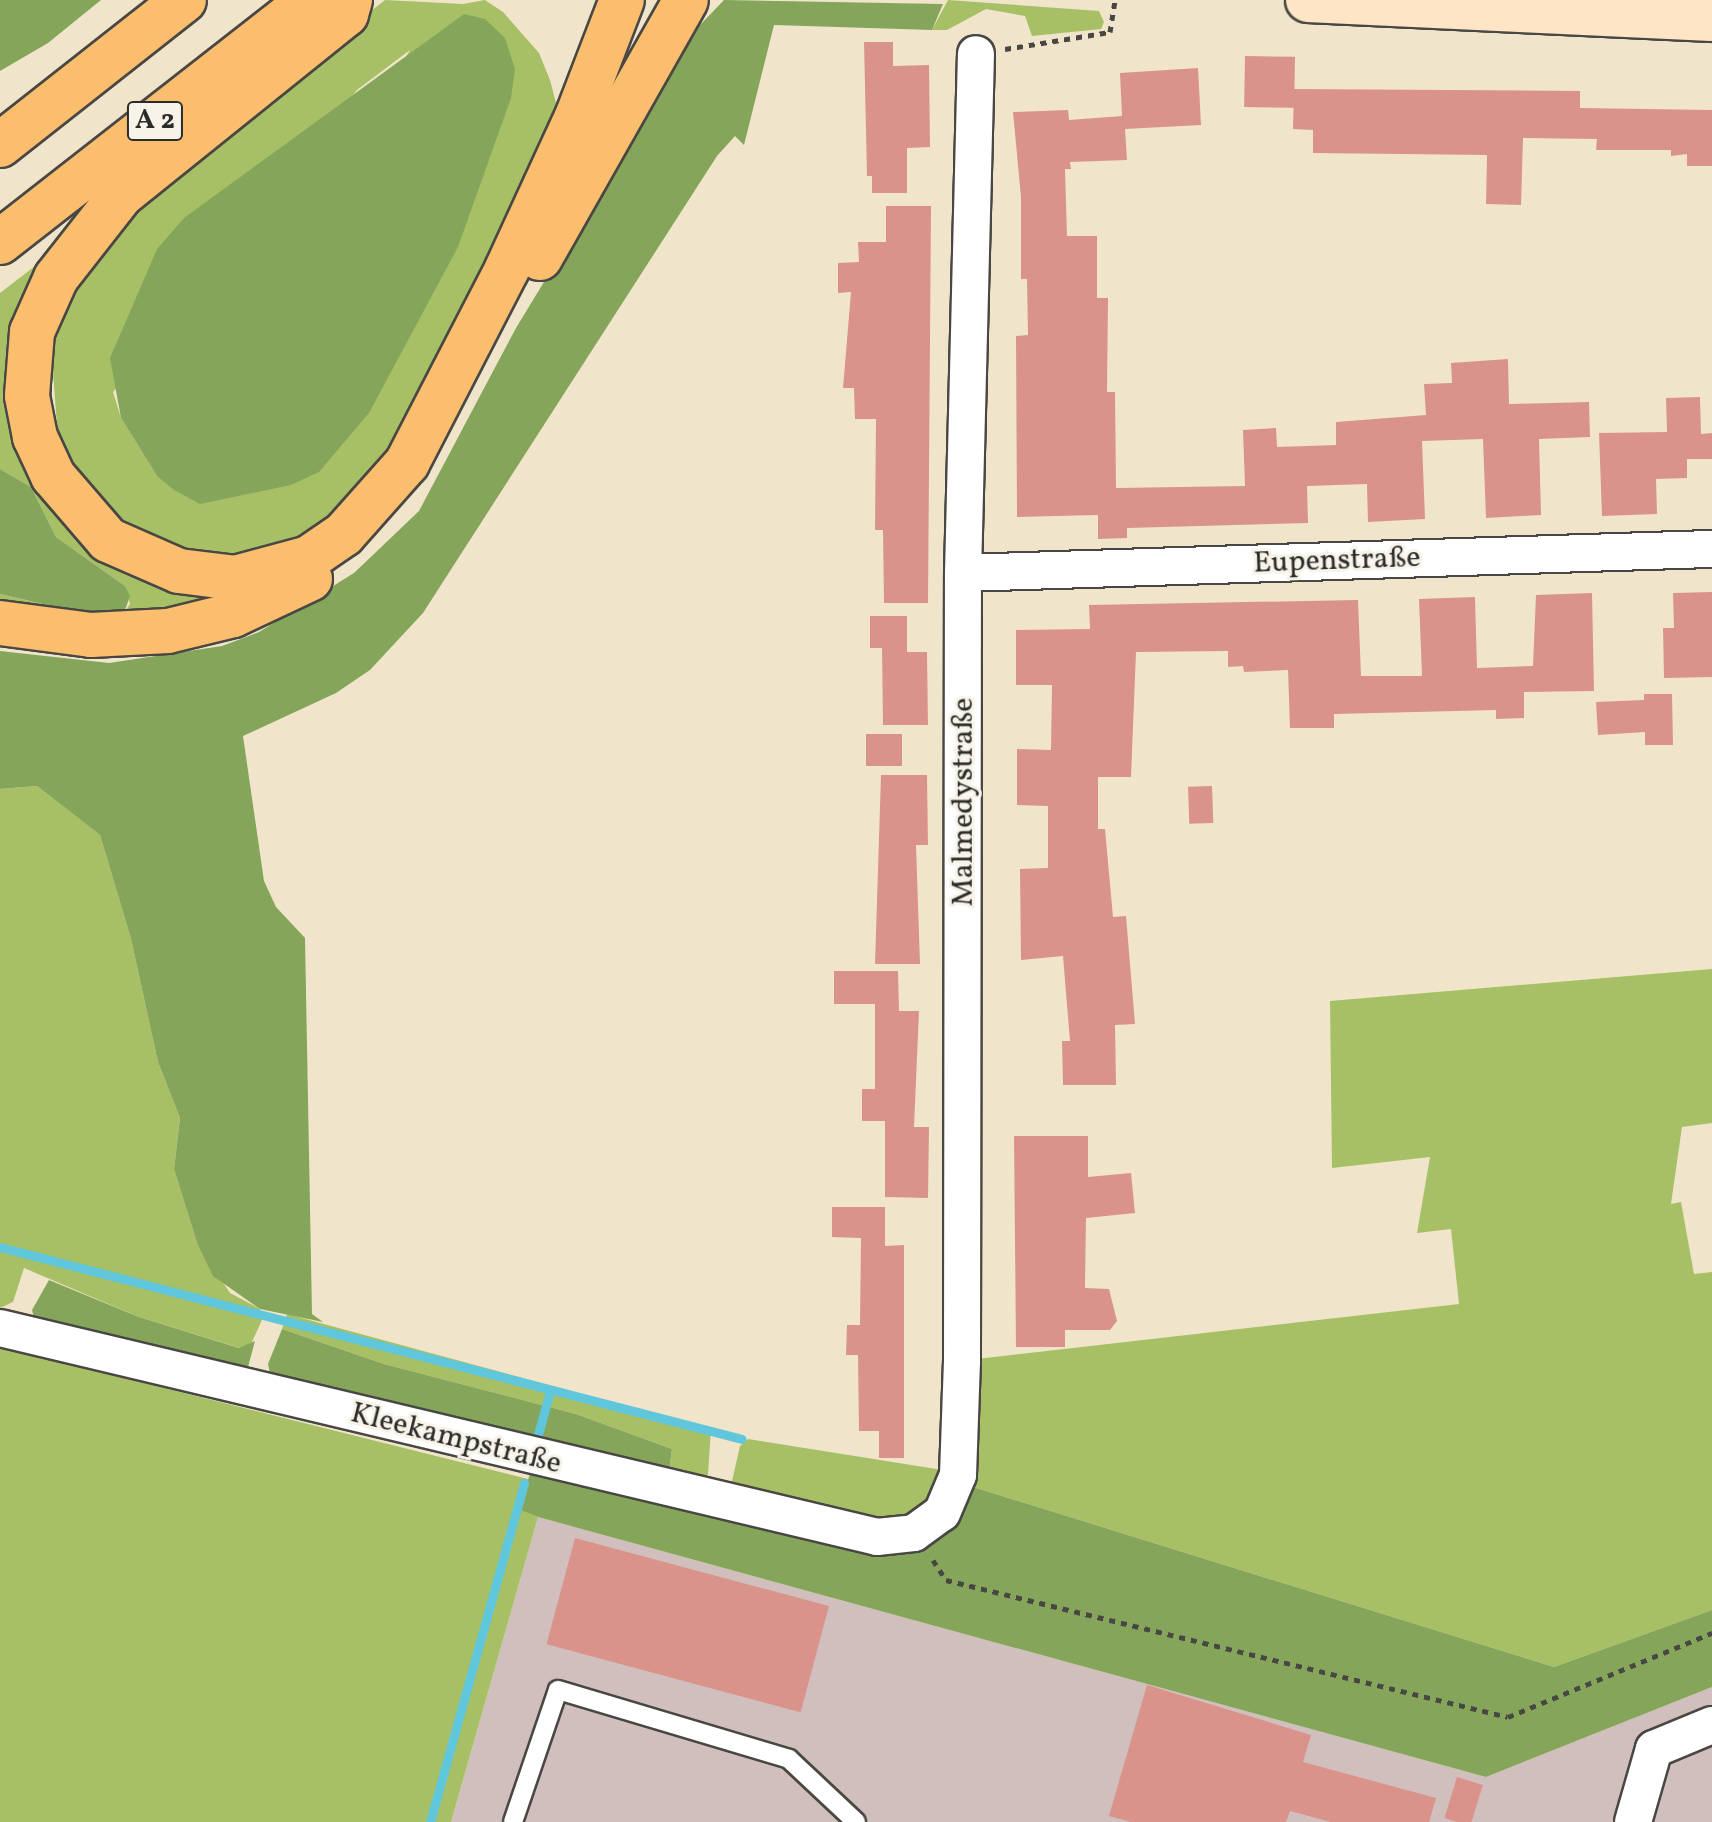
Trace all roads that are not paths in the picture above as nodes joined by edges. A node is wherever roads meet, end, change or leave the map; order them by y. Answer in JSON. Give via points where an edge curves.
{"nodes":[{"id":1,"x":184,"y":0,"type":"edge"},
{"id":2,"x":310,"y":0,"type":"edge"},
{"id":3,"x":350,"y":0,"type":"edge"},
{"id":4,"x":622,"y":0,"type":"edge"},
{"id":5,"x":686,"y":0,"type":"edge"},
{"id":6,"x":1308,"y":0,"type":"edge"},
{"id":7,"x":1712,"y":19,"type":"edge"},
{"id":8,"x":976,"y":54,"type":"road end"},
{"id":9,"x":0,"y":145,"type":"edge"},
{"id":10,"x":0,"y":242,"type":"edge"},
{"id":11,"x":1712,"y":549,"type":"edge"},
{"id":12,"x":963,"y":573,"type":"junction"},
{"id":13,"x":0,"y":623,"type":"edge"},
{"id":14,"x":0,"y":1328,"type":"edge"},
{"id":15,"x":914,"y":1533,"type":"joint"},
{"id":16,"x":1712,"y":1725,"type":"edge"},
{"id":17,"x":513,"y":1822,"type":"edge"},
{"id":18,"x":856,"y":1822,"type":"edge"},
{"id":19,"x":1633,"y":1822,"type":"edge"}],
"edges":[{"from":1,"to":9,"type":"highway","number":"A 2"},
{"from":2,"to":10,"type":"highway","number":"A 2"},
{"from":3,"to":4,"type":"highway","via":[[346,14],[121,195],[56,278],[32,332],[26,372],[29,405],[35,437],[53,476],[108,540],[179,571],[235,578],[309,558],[344,534],[407,463],[507,269],[577,117]]},
{"from":5,"to":13,"type":"highway","via":[[438,447],[385,521],[348,556],[262,604],[168,631],[91,635]]},
{"from":6,"to":7,"type":"main road"},
{"from":8,"to":12,"type":"street","name":"Malmedystraße"},
{"from":11,"to":12,"type":"street","name":"Eupenstraße"},
{"from":12,"to":15,"type":"street","name":"Malmedystraße","via":[[965,1136],[958,1475],[942,1513]]},
{"from":14,"to":15,"type":"street","name":"Kleekampstraße","via":[[877,1537]]},
{"from":16,"to":19,"type":"street","via":[[1654,1749]]},
{"from":17,"to":18,"type":"lane","via":[[558,1690],[789,1759]]}]}
